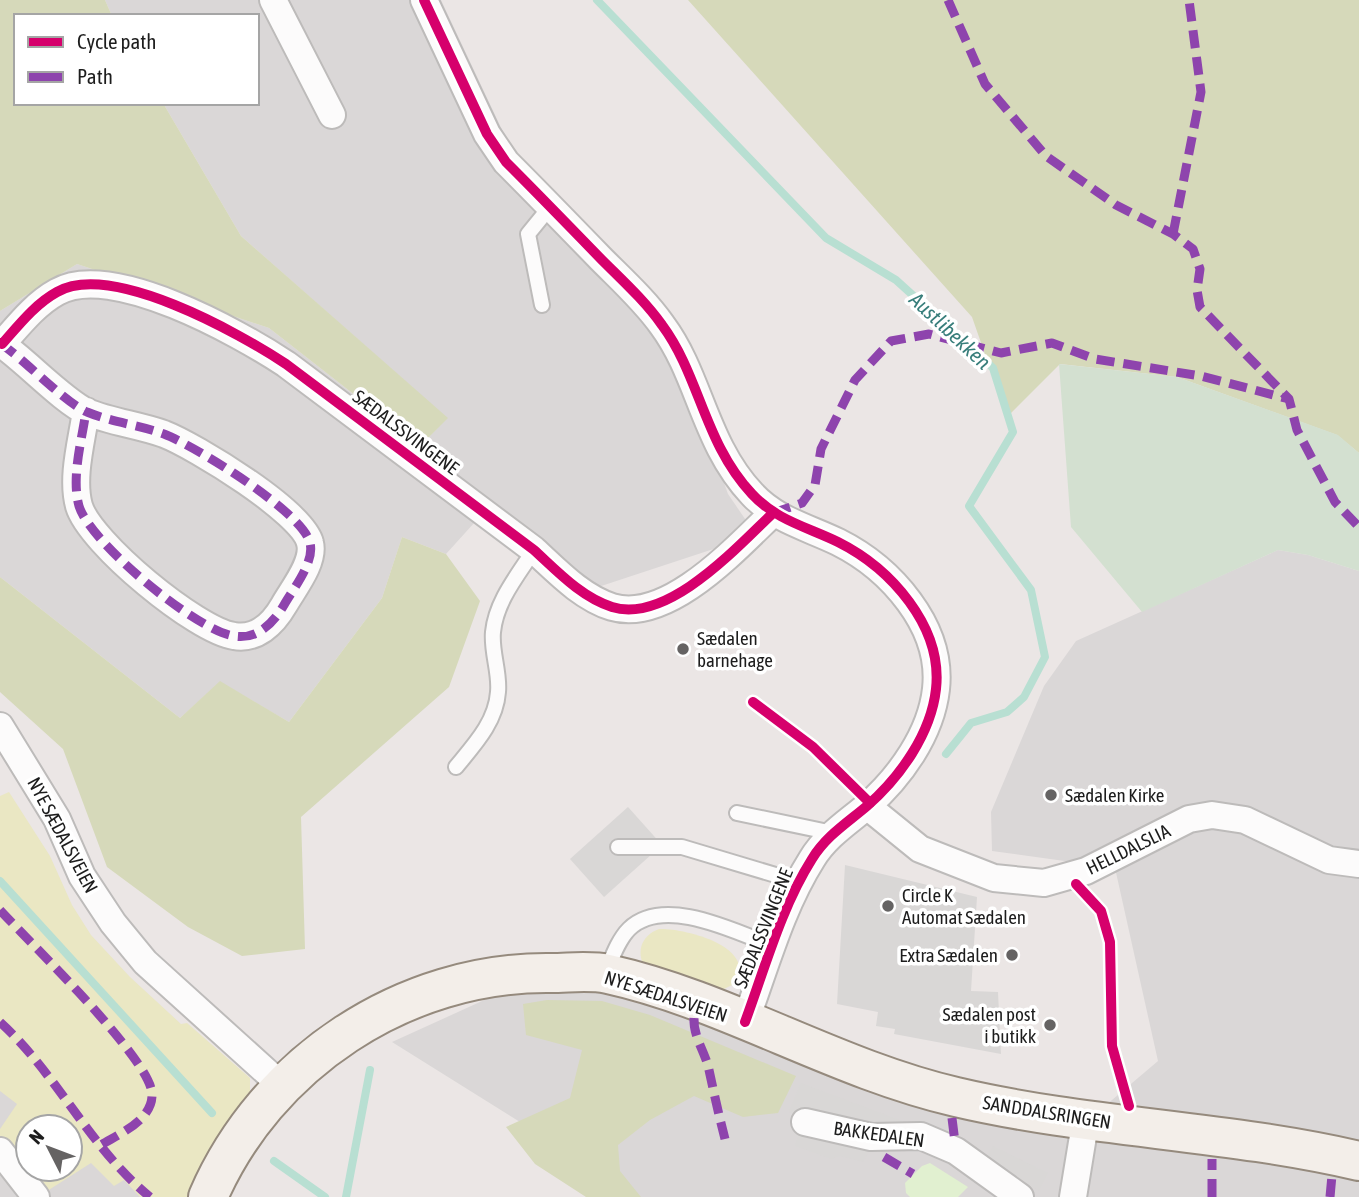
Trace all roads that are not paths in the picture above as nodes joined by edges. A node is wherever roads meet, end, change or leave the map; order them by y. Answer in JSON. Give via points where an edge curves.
{"nodes":[{"id":1,"x":273,"y":0,"type":"edge"},
{"id":2,"x":424,"y":0,"type":"edge"},
{"id":3,"x":332,"y":115,"type":"dead end"},
{"id":4,"x":550,"y":207,"type":"junction"},
{"id":5,"x":542,"y":305,"type":"dead end"},
{"id":6,"x":1,"y":344,"type":"edge"},
{"id":7,"x":86,"y":411,"type":"junction"},
{"id":8,"x":773,"y":513,"type":"junction"},
{"id":9,"x":534,"y":550,"type":"junction"},
{"id":10,"x":0,"y":726,"type":"edge"},
{"id":11,"x":456,"y":767,"type":"dead end"},
{"id":12,"x":867,"y":806,"type":"junction"},
{"id":13,"x":737,"y":813,"type":"dead end"},
{"id":14,"x":833,"y":833,"type":"junction"},
{"id":15,"x":618,"y":847,"type":"dead end"},
{"id":16,"x":1359,"y":864,"type":"edge"},
{"id":17,"x":799,"y":882,"type":"junction"},
{"id":18,"x":773,"y":946,"type":"junction"},
{"id":19,"x":606,"y":973,"type":"junction"},
{"id":20,"x":745,"y":1022,"type":"junction"},
{"id":21,"x":281,"y":1085,"type":"junction"},
{"id":22,"x":1086,"y":1118,"type":"junction"},
{"id":23,"x":805,"y":1122,"type":"dead end"},
{"id":24,"x":0,"y":1151,"type":"edge"},
{"id":25,"x":1359,"y":1161,"type":"edge"},
{"id":26,"x":36,"y":1197,"type":"edge"},
{"id":27,"x":208,"y":1197,"type":"edge"},
{"id":28,"x":1020,"y":1197,"type":"edge"},
{"id":29,"x":1073,"y":1197,"type":"edge"}],
"edges":[{"from":1,"to":3,"type":"street"},
{"from":2,"to":4,"type":"street","name":"SÆDALSSVINGENE","via":[[487,134],[506,162]]},
{"from":4,"to":5,"type":"lane","via":[[528,234]]},
{"from":4,"to":8,"type":"street","name":"SÆDALSSVINGENE","via":[[663,326],[727,464]]},
{"from":6,"to":7,"type":"street","name":"SÆDALSSVINGENE"},
{"from":6,"to":9,"type":"street","name":"SÆDALSSVINGENE","via":[[57,292],[76,285],[97,284],[150,297],[254,343]]},
{"from":7,"to":7,"type":"street","name":"SÆDALSSVINGENE","via":[[77,475],[78,505],[87,526],[146,583],[207,625],[245,638],[263,630],[307,563],[311,545],[305,531],[288,513],[195,449],[163,434]]},
{"from":8,"to":9,"type":"street","name":"SÆDALSSVINGENE","via":[[690,587],[665,601],[637,607],[613,607],[589,595]]},
{"from":8,"to":12,"type":"street","name":"SÆDALSSVINGENE","via":[[866,558],[913,605],[928,639],[936,689],[929,717],[899,771]]},
{"from":9,"to":11,"type":"lane","via":[[508,590],[492,634],[498,692],[494,711],[482,735]]},
{"from":10,"to":21,"type":"street","name":"NYE SÆDALSVEIEN","via":[[57,819],[82,876],[113,923],[145,962]]},
{"from":12,"to":14,"type":"street","name":"SÆDALSSVINGENE"},
{"from":12,"to":16,"type":"street","name":"HELLDALSLIA","via":[[920,849],[994,878],[1044,883],[1086,871],[1189,819],[1212,815],[1245,820],[1329,860]]},
{"from":13,"to":14,"type":"lane"},
{"from":14,"to":17,"type":"street","name":"SÆDALSSVINGENE"},
{"from":15,"to":17,"type":"lane","name":"SÆDALSSVINGENE","via":[[682,846]]},
{"from":17,"to":18,"type":"street","name":"SÆDALSSVINGENE"},
{"from":18,"to":19,"type":"lane","via":[[698,918],[669,914],[630,928]]},
{"from":18,"to":20,"type":"street","name":"SÆDALSSVINGENE"},
{"from":19,"to":20,"type":"main road","name":"NYE SÆDALSVEIEN"},
{"from":19,"to":21,"type":"main road","name":"NYE SÆDALSVEIEN","via":[[489,977],[424,996],[364,1022]]},
{"from":20,"to":22,"type":"main road","name":"SANDDALSRINGEN","via":[[902,1083],[958,1098]]},
{"from":21,"to":27,"type":"main road","name":"NYE SÆDALSVEIEN","via":[[234,1147]]},
{"from":22,"to":25,"type":"main road","name":"SANDDALSRINGEN"},
{"from":22,"to":29,"type":"street"},
{"from":23,"to":28,"type":"street","name":"BAKKEDALEN","via":[[872,1137],[921,1136],[956,1151]]},
{"from":24,"to":26,"type":"street"}]}
